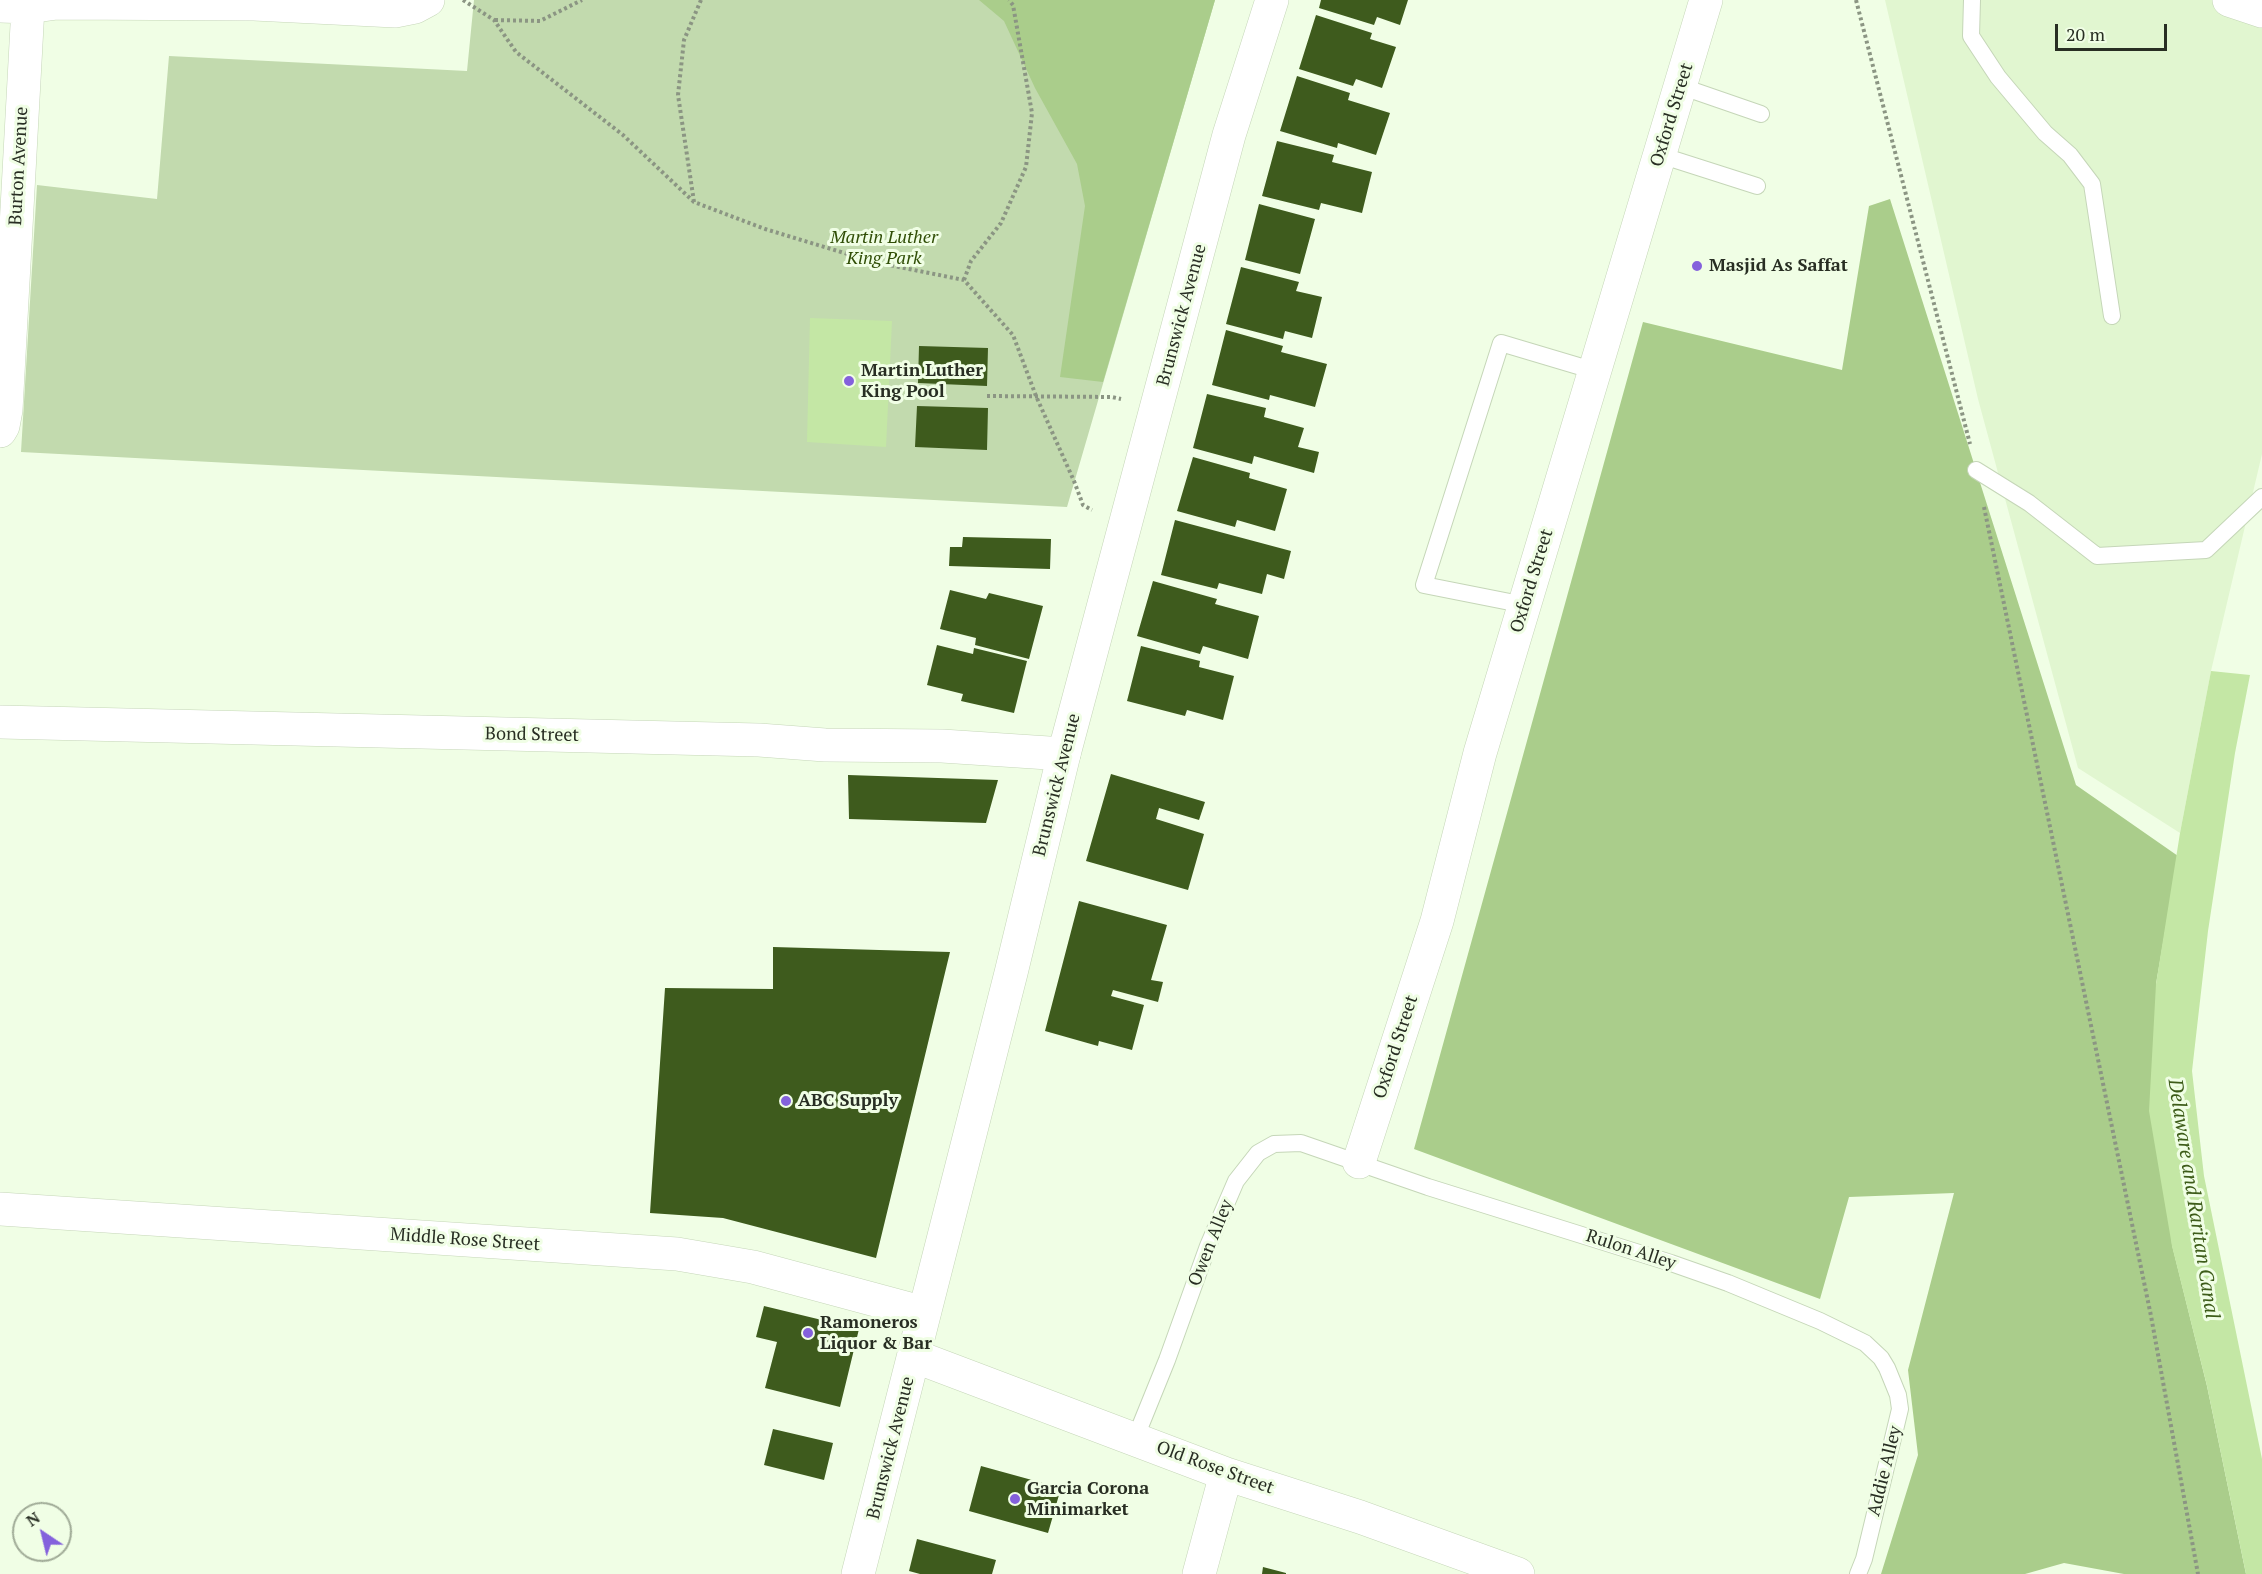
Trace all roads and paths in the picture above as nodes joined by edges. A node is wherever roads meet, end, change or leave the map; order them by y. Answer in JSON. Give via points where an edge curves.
{"nodes":[{"id":1,"x":428,"y":0,"type":"edge"},
{"id":2,"x":463,"y":0,"type":"edge"},
{"id":3,"x":582,"y":0,"type":"edge"},
{"id":4,"x":701,"y":0,"type":"edge"},
{"id":5,"x":1009,"y":0,"type":"edge"},
{"id":6,"x":1272,"y":0,"type":"edge"},
{"id":7,"x":1706,"y":0,"type":"edge"},
{"id":8,"x":1856,"y":0,"type":"edge"},
{"id":9,"x":1972,"y":0,"type":"edge"},
{"id":10,"x":2229,"y":0,"type":"edge"},
{"id":11,"x":36,"y":4,"type":"edge"},
{"id":12,"x":2262,"y":10,"type":"edge"},
{"id":13,"x":494,"y":20,"type":"junction"},
{"id":14,"x":1680,"y":86,"type":"junction"},
{"id":15,"x":1761,"y":114,"type":"dead end"},
{"id":16,"x":1660,"y":155,"type":"junction"},
{"id":17,"x":1757,"y":186,"type":"dead end"},
{"id":18,"x":694,"y":202,"type":"junction"},
{"id":19,"x":964,"y":280,"type":"junction"},
{"id":20,"x":2112,"y":316,"type":"dead end"},
{"id":21,"x":1595,"y":371,"type":"junction"},
{"id":22,"x":987,"y":396,"type":"dead end"},
{"id":23,"x":1036,"y":396,"type":"junction"},
{"id":24,"x":1158,"y":406,"type":"junction"},
{"id":25,"x":0,"y":431,"type":"edge"},
{"id":26,"x":1976,"y":470,"type":"junction"},
{"id":27,"x":2262,"y":497,"type":"edge"},
{"id":28,"x":1125,"y":527,"type":"junction"},
{"id":29,"x":1525,"y":605,"type":"junction"},
{"id":30,"x":0,"y":722,"type":"edge"},
{"id":31,"x":1064,"y":754,"type":"junction"},
{"id":32,"x":1359,"y":1162,"type":"junction"},
{"id":33,"x":0,"y":1209,"type":"edge"},
{"id":34,"x":924,"y":1313,"type":"junction"},
{"id":35,"x":914,"y":1356,"type":"junction"},
{"id":36,"x":1887,"y":1368,"type":"joint"},
{"id":37,"x":1135,"y":1439,"type":"junction"},
{"id":38,"x":1226,"y":1474,"type":"junction"},
{"id":39,"x":858,"y":1574,"type":"edge"},
{"id":40,"x":1200,"y":1574,"type":"edge"},
{"id":41,"x":1516,"y":1574,"type":"edge"},
{"id":42,"x":1858,"y":1574,"type":"edge"},
{"id":43,"x":2198,"y":1574,"type":"edge"}],
"edges":[{"from":1,"to":11,"type":"street","via":[[395,11],[254,4]]},
{"from":2,"to":13,"type":"path"},
{"from":3,"to":13,"type":"path","via":[[540,21]]},
{"from":4,"to":18,"type":"path","via":[[684,40],[678,95]]},
{"from":5,"to":19,"type":"path","via":[[1032,112],[1026,167],[1001,223],[971,261]]},
{"from":6,"to":24,"type":"street","name":"Brunswick Avenue","via":[[1229,135]]},
{"from":7,"to":14,"type":"street","name":"Oxford Street"},
{"from":8,"to":26,"type":"path"},
{"from":9,"to":20,"type":"lane","via":[[1971,36],[1998,77],[2092,184]]},
{"from":10,"to":12,"type":"street"},
{"from":11,"to":25,"type":"street","name":"Burton Avenue","via":[[6,410]]},
{"from":13,"to":18,"type":"path","via":[[516,52],[623,135]]},
{"from":14,"to":15,"type":"lane"},
{"from":14,"to":16,"type":"street","name":"Oxford Street"},
{"from":16,"to":17,"type":"lane"},
{"from":16,"to":21,"type":"street","name":"Oxford Street"},
{"from":18,"to":19,"type":"path","via":[[765,229],[874,262]]},
{"from":19,"to":23,"type":"path","via":[[1013,335]]},
{"from":21,"to":29,"type":"street","name":"Oxford Street"},
{"from":21,"to":29,"type":"lane","via":[[1501,343],[1424,585]]},
{"from":22,"to":23,"type":"path"},
{"from":23,"to":24,"type":"path","via":[[1112,397]]},
{"from":23,"to":28,"type":"path","via":[[1083,506]]},
{"from":24,"to":28,"type":"street","name":"Brunswick Avenue"},
{"from":26,"to":27,"type":"lane","via":[[2029,503],[2097,556],[2206,550]]},
{"from":26,"to":43,"type":"path","via":[[2151,1316]]},
{"from":28,"to":31,"type":"street","name":"Brunswick Avenue"},
{"from":29,"to":32,"type":"street","name":"Oxford Street","via":[[1480,753],[1437,921]]},
{"from":30,"to":31,"type":"street","name":"Bond Street","via":[[759,740]]},
{"from":31,"to":34,"type":"street","name":"Brunswick Avenue"},
{"from":32,"to":36,"type":"lane","name":"Rulon Alley","via":[[1728,1283],[1865,1344]]},
{"from":32,"to":37,"type":"lane","name":"Owen Alley","via":[[1301,1143],[1274,1144],[1258,1153],[1236,1181],[1208,1245]]},
{"from":33,"to":34,"type":"street","name":"Middle Rose Street","via":[[677,1254],[753,1267]]},
{"from":34,"to":35,"type":"street","name":"Brunswick Avenue"},
{"from":35,"to":37,"type":"street","name":"Old Rose Street"},
{"from":35,"to":39,"type":"street","name":"Brunswick Avenue"},
{"from":36,"to":42,"type":"lane","name":"Addie Alley","via":[[1900,1409]]},
{"from":37,"to":38,"type":"street","name":"Old Rose Street"},
{"from":38,"to":40,"type":"street"},
{"from":38,"to":41,"type":"street","name":"Old Rose Street","via":[[1360,1517]]}]}
